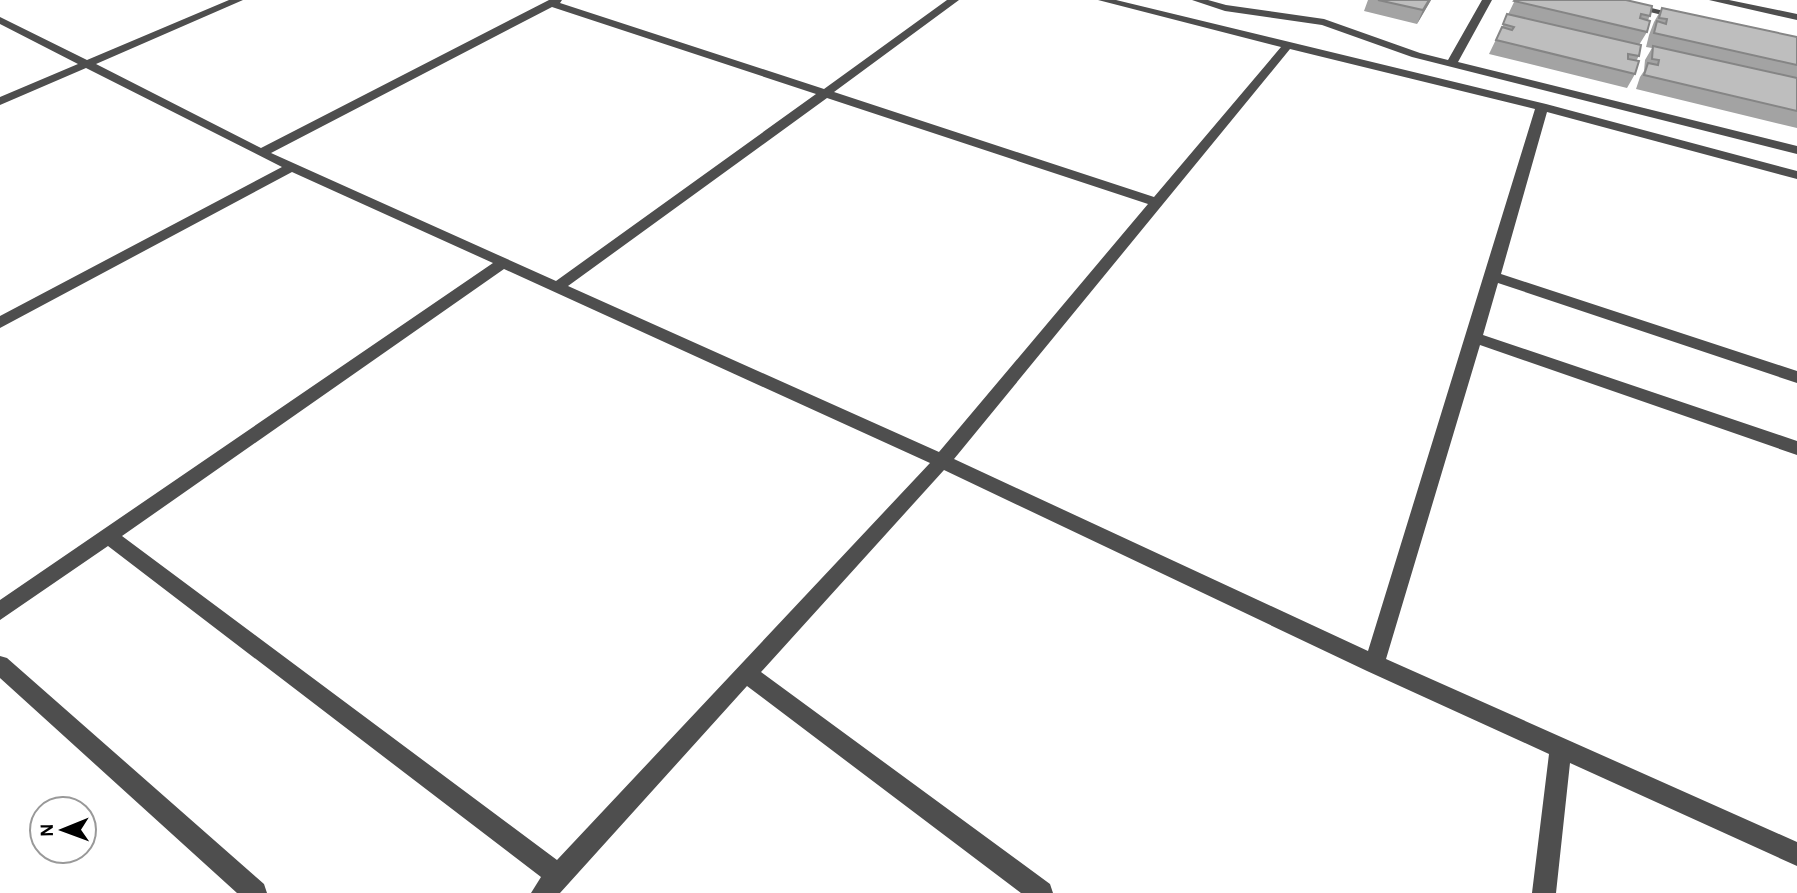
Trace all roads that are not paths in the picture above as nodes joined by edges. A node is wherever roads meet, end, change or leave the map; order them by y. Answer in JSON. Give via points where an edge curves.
{"nodes":[{"id":1,"x":238,"y":0,"type":"edge"},
{"id":2,"x":954,"y":0,"type":"edge"},
{"id":3,"x":1103,"y":0,"type":"edge"},
{"id":4,"x":1197,"y":0,"type":"edge"},
{"id":5,"x":1487,"y":0,"type":"edge"},
{"id":6,"x":1605,"y":0,"type":"edge"},
{"id":7,"x":1714,"y":0,"type":"edge"},
{"id":8,"x":554,"y":1,"type":"edge"},
{"id":9,"x":1797,"y":17,"type":"edge"},
{"id":10,"x":1695,"y":19,"type":"edge"},
{"id":11,"x":0,"y":20,"type":"edge"},
{"id":12,"x":1281,"y":29,"type":"junction"},
{"id":13,"x":1332,"y":41,"type":"junction"},
{"id":14,"x":1287,"y":46,"type":"junction"},
{"id":15,"x":1452,"y":63,"type":"junction"},
{"id":16,"x":90,"y":65,"type":"junction"},
{"id":17,"x":827,"y":93,"type":"junction"},
{"id":18,"x":0,"y":102,"type":"edge"},
{"id":19,"x":1542,"y":107,"type":"junction"},
{"id":20,"x":1797,"y":150,"type":"edge"},
{"id":21,"x":261,"y":153,"type":"junction"},
{"id":22,"x":292,"y":167,"type":"junction"},
{"id":23,"x":1797,"y":175,"type":"edge"},
{"id":24,"x":1157,"y":202,"type":"junction"},
{"id":25,"x":503,"y":262,"type":"junction"},
{"id":26,"x":1495,"y":277,"type":"junction"},
{"id":27,"x":557,"y":287,"type":"junction"},
{"id":28,"x":0,"y":323,"type":"edge"},
{"id":29,"x":1473,"y":337,"type":"junction"},
{"id":30,"x":1797,"y":377,"type":"edge"},
{"id":31,"x":1797,"y":448,"type":"edge"},
{"id":32,"x":942,"y":461,"type":"junction"},
{"id":33,"x":108,"y":536,"type":"junction"},
{"id":34,"x":0,"y":611,"type":"edge"},
{"id":35,"x":1374,"y":664,"type":"junction"},
{"id":36,"x":0,"y":665,"type":"edge"},
{"id":37,"x":746,"y":673,"type":"junction"},
{"id":38,"x":1561,"y":748,"type":"junction"},
{"id":39,"x":1797,"y":854,"type":"edge"},
{"id":40,"x":559,"y":876,"type":"junction"},
{"id":41,"x":255,"y":893,"type":"edge"},
{"id":42,"x":543,"y":893,"type":"edge"},
{"id":43,"x":1041,"y":893,"type":"edge"},
{"id":44,"x":1544,"y":893,"type":"edge"}],
"edges":[{"from":1,"to":16,"type":"street"},
{"from":2,"to":17,"type":"street"},
{"from":3,"to":12,"type":"street"},
{"from":4,"to":12,"type":"street"},
{"from":5,"to":15,"type":"street"},
{"from":6,"to":10,"type":"street"},
{"from":7,"to":9,"type":"street"},
{"from":8,"to":17,"type":"street"},
{"from":8,"to":21,"type":"street"},
{"from":11,"to":16,"type":"street"},
{"from":12,"to":13,"type":"street"},
{"from":12,"to":14,"type":"street"},
{"from":13,"to":14,"type":"street"},
{"from":13,"to":15,"type":"street"},
{"from":13,"to":19,"type":"street"},
{"from":14,"to":24,"type":"street"},
{"from":15,"to":20,"type":"street"},
{"from":16,"to":18,"type":"street"},
{"from":16,"to":21,"type":"street"},
{"from":17,"to":24,"type":"street"},
{"from":17,"to":27,"type":"street"},
{"from":19,"to":23,"type":"street"},
{"from":19,"to":26,"type":"street"},
{"from":21,"to":22,"type":"street"},
{"from":22,"to":25,"type":"street"},
{"from":22,"to":28,"type":"street"},
{"from":24,"to":32,"type":"street"},
{"from":25,"to":27,"type":"street"},
{"from":25,"to":33,"type":"street"},
{"from":26,"to":29,"type":"street"},
{"from":26,"to":30,"type":"street"},
{"from":27,"to":32,"type":"street"},
{"from":29,"to":31,"type":"street"},
{"from":29,"to":35,"type":"street"},
{"from":32,"to":35,"type":"street"},
{"from":32,"to":37,"type":"street"},
{"from":33,"to":34,"type":"street"},
{"from":33,"to":40,"type":"street"},
{"from":35,"to":38,"type":"street"},
{"from":36,"to":41,"type":"street"},
{"from":37,"to":40,"type":"street"},
{"from":37,"to":43,"type":"street"},
{"from":38,"to":39,"type":"street"},
{"from":38,"to":44,"type":"street"},
{"from":40,"to":42,"type":"street"}]}
